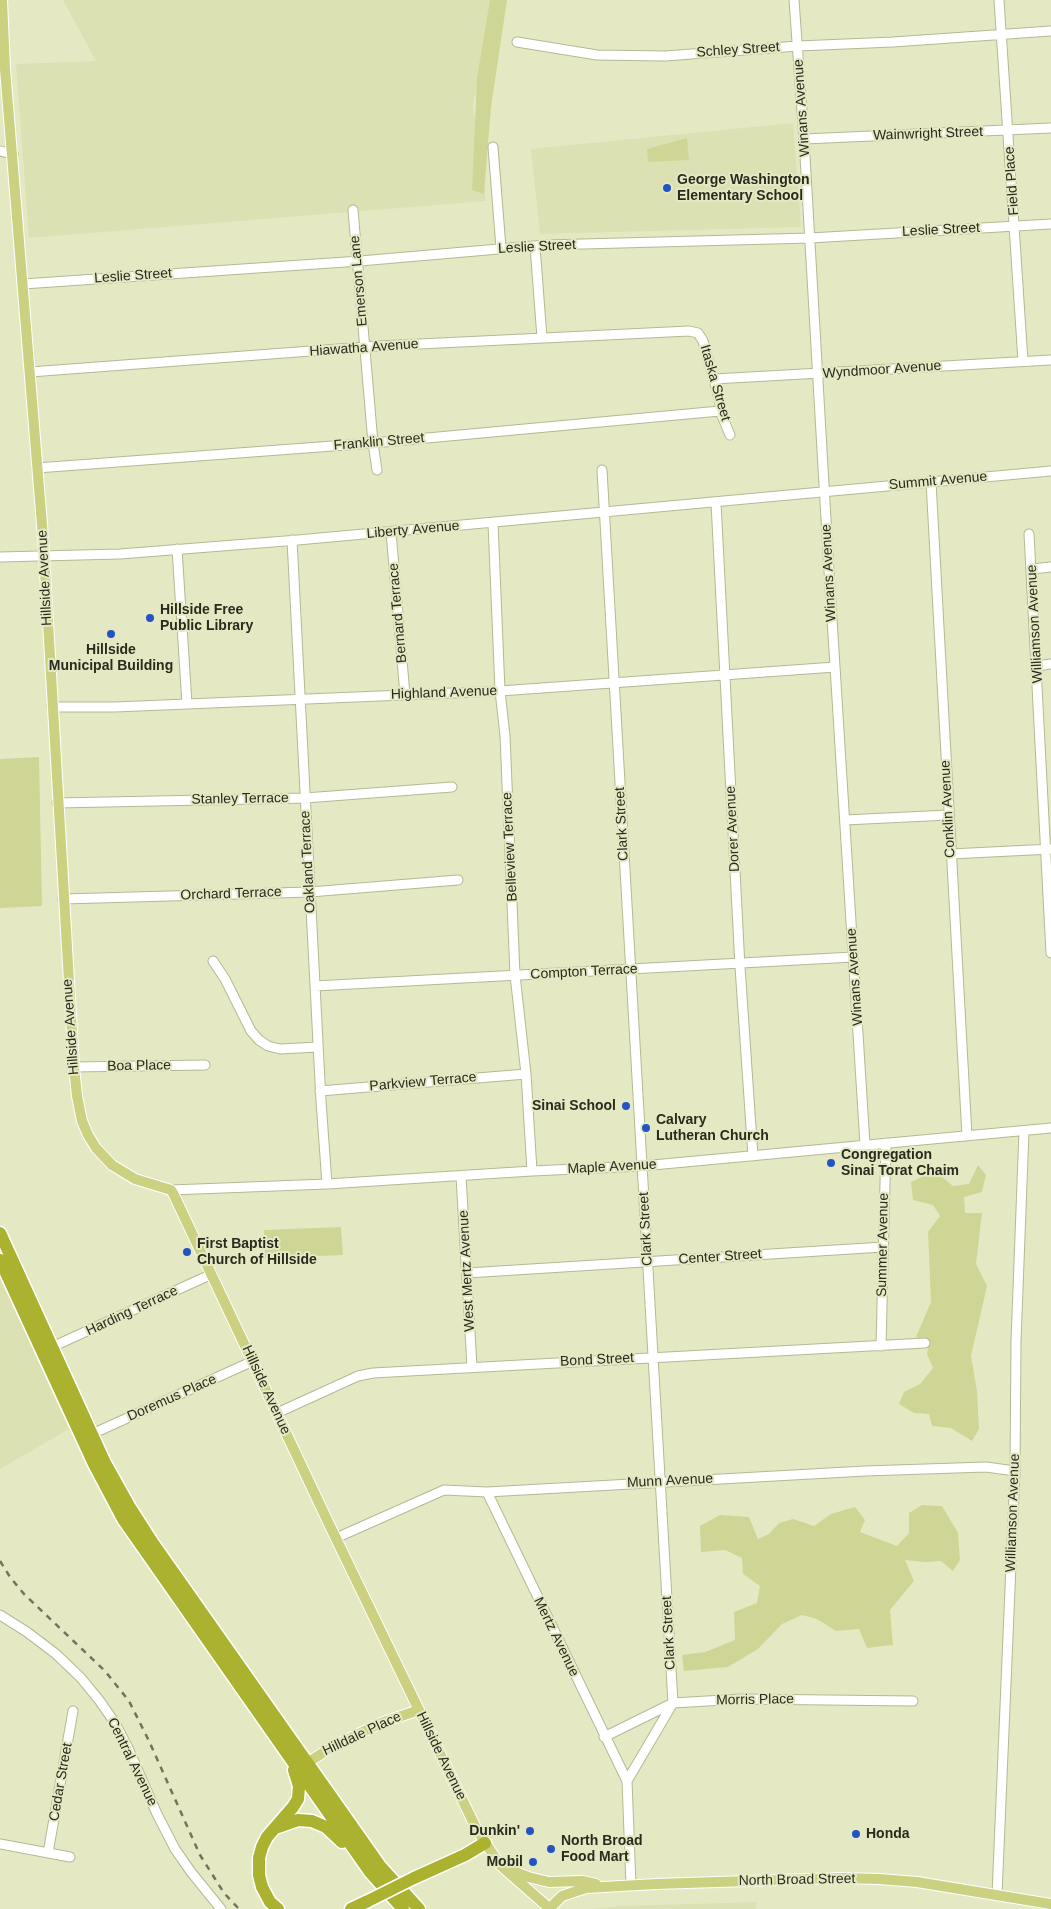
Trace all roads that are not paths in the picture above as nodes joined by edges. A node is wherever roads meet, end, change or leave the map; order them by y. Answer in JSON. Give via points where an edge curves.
{"nodes":[{"id":1,"x":2,"y":0,"type":"edge"},
{"id":2,"x":794,"y":0,"type":"edge"},
{"id":3,"x":999,"y":0,"type":"edge"},
{"id":4,"x":1051,"y":31,"type":"edge"},
{"id":5,"x":1001,"y":34,"type":"junction"},
{"id":6,"x":517,"y":42,"type":"dead end"},
{"id":7,"x":798,"y":46,"type":"junction"},
{"id":8,"x":1051,"y":128,"type":"edge"},
{"id":9,"x":1008,"y":131,"type":"junction"},
{"id":10,"x":804,"y":138,"type":"junction"},
{"id":11,"x":493,"y":147,"type":"dead end"},
{"id":12,"x":0,"y":150,"type":"edge"},
{"id":13,"x":14,"y":154,"type":"junction"},
{"id":14,"x":353,"y":210,"type":"dead end"},
{"id":15,"x":1051,"y":224,"type":"edge"},
{"id":16,"x":1015,"y":226,"type":"junction"},
{"id":17,"x":810,"y":238,"type":"junction"},
{"id":18,"x":535,"y":246,"type":"junction"},
{"id":19,"x":501,"y":248,"type":"junction"},
{"id":20,"x":357,"y":261,"type":"junction"},
{"id":21,"x":23,"y":284,"type":"junction"},
{"id":22,"x":698,"y":333,"type":"joint"},
{"id":23,"x":542,"y":338,"type":"junction"},
{"id":24,"x":365,"y":347,"type":"junction"},
{"id":25,"x":1051,"y":360,"type":"edge"},
{"id":26,"x":1023,"y":361,"type":"junction"},
{"id":27,"x":30,"y":372,"type":"junction"},
{"id":28,"x":818,"y":374,"type":"junction"},
{"id":29,"x":714,"y":379,"type":"junction"},
{"id":30,"x":720,"y":411,"type":"junction"},
{"id":31,"x":730,"y":434,"type":"dead end"},
{"id":32,"x":373,"y":443,"type":"junction"},
{"id":33,"x":37,"y":468,"type":"junction"},
{"id":34,"x":377,"y":470,"type":"dead end"},
{"id":35,"x":602,"y":470,"type":"dead end"},
{"id":36,"x":1051,"y":471,"type":"edge"},
{"id":37,"x":931,"y":482,"type":"junction"},
{"id":38,"x":824,"y":491,"type":"junction"},
{"id":39,"x":716,"y":503,"type":"junction"},
{"id":40,"x":604,"y":512,"type":"junction"},
{"id":41,"x":493,"y":523,"type":"junction"},
{"id":42,"x":391,"y":532,"type":"junction"},
{"id":43,"x":1029,"y":534,"type":"dead end"},
{"id":44,"x":292,"y":540,"type":"junction"},
{"id":45,"x":177,"y":549,"type":"junction"},
{"id":46,"x":0,"y":557,"type":"edge"},
{"id":47,"x":44,"y":557,"type":"junction"},
{"id":48,"x":1051,"y":567,"type":"edge"},
{"id":49,"x":1032,"y":569,"type":"junction"},
{"id":50,"x":1051,"y":664,"type":"edge"},
{"id":51,"x":1037,"y":666,"type":"junction"},
{"id":52,"x":835,"y":667,"type":"junction"},
{"id":53,"x":725,"y":675,"type":"junction"},
{"id":54,"x":614,"y":683,"type":"junction"},
{"id":55,"x":500,"y":691,"type":"junction"},
{"id":56,"x":405,"y":695,"type":"junction"},
{"id":57,"x":300,"y":699,"type":"junction"},
{"id":58,"x":187,"y":704,"type":"junction"},
{"id":59,"x":52,"y":707,"type":"junction"},
{"id":60,"x":1046,"y":762,"type":"edge"},
{"id":61,"x":452,"y":788,"type":"dead end"},
{"id":62,"x":305,"y":798,"type":"junction"},
{"id":63,"x":57,"y":803,"type":"junction"},
{"id":64,"x":948,"y":815,"type":"junction"},
{"id":65,"x":845,"y":820,"type":"junction"},
{"id":66,"x":1049,"y":849,"type":"edge"},
{"id":67,"x":951,"y":854,"type":"junction"},
{"id":68,"x":458,"y":880,"type":"dead end"},
{"id":69,"x":310,"y":892,"type":"junction"},
{"id":70,"x":63,"y":900,"type":"junction"},
{"id":71,"x":1051,"y":946,"type":"edge"},
{"id":72,"x":1051,"y":954,"type":"edge"},
{"id":73,"x":853,"y":957,"type":"junction"},
{"id":74,"x":213,"y":961,"type":"dead end"},
{"id":75,"x":740,"y":963,"type":"junction"},
{"id":76,"x":629,"y":969,"type":"junction"},
{"id":77,"x":516,"y":975,"type":"junction"},
{"id":78,"x":315,"y":986,"type":"junction"},
{"id":79,"x":318,"y":1047,"type":"junction"},
{"id":80,"x":205,"y":1065,"type":"dead end"},
{"id":81,"x":74,"y":1067,"type":"junction"},
{"id":82,"x":526,"y":1074,"type":"junction"},
{"id":83,"x":320,"y":1091,"type":"junction"},
{"id":84,"x":1051,"y":1128,"type":"edge"},
{"id":85,"x":1024,"y":1131,"type":"junction"},
{"id":86,"x":967,"y":1136,"type":"junction"},
{"id":87,"x":886,"y":1143,"type":"junction"},
{"id":88,"x":865,"y":1145,"type":"junction"},
{"id":89,"x":753,"y":1156,"type":"junction"},
{"id":90,"x":642,"y":1166,"type":"junction"},
{"id":91,"x":532,"y":1170,"type":"junction"},
{"id":92,"x":461,"y":1176,"type":"junction"},
{"id":93,"x":327,"y":1184,"type":"junction"},
{"id":94,"x":171,"y":1190,"type":"junction"},
{"id":95,"x":0,"y":1233,"type":"edge"},
{"id":96,"x":883,"y":1247,"type":"junction"},
{"id":97,"x":0,"y":1260,"type":"edge"},
{"id":98,"x":648,"y":1262,"type":"junction"},
{"id":99,"x":212,"y":1274,"type":"junction"},
{"id":100,"x":467,"y":1274,"type":"junction"},
{"id":101,"x":925,"y":1343,"type":"dead end"},
{"id":102,"x":881,"y":1346,"type":"junction"},
{"id":103,"x":52,"y":1347,"type":"junction"},
{"id":104,"x":653,"y":1357,"type":"junction"},
{"id":105,"x":252,"y":1361,"type":"junction"},
{"id":106,"x":472,"y":1367,"type":"junction"},
{"id":107,"x":277,"y":1413,"type":"junction"},
{"id":108,"x":92,"y":1434,"type":"junction"},
{"id":109,"x":1015,"y":1471,"type":"junction"},
{"id":110,"x":660,"y":1482,"type":"junction"},
{"id":111,"x":487,"y":1492,"type":"junction"},
{"id":112,"x":336,"y":1538,"type":"junction"},
{"id":113,"x":0,"y":1615,"type":"edge"},
{"id":114,"x":913,"y":1701,"type":"dead end"},
{"id":115,"x":672,"y":1703,"type":"junction"},
{"id":116,"x":419,"y":1710,"type":"junction"},
{"id":117,"x":73,"y":1711,"type":"dead end"},
{"id":118,"x":604,"y":1737,"type":"junction"},
{"id":119,"x":290,"y":1758,"type":"junction"},
{"id":120,"x":307,"y":1762,"type":"junction"},
{"id":121,"x":627,"y":1781,"type":"junction"},
{"id":122,"x":273,"y":1830,"type":"junction"},
{"id":123,"x":485,"y":1843,"type":"junction"},
{"id":124,"x":0,"y":1844,"type":"edge"},
{"id":125,"x":48,"y":1853,"type":"junction"},
{"id":126,"x":70,"y":1857,"type":"dead end"},
{"id":127,"x":500,"y":1865,"type":"junction"},
{"id":128,"x":370,"y":1872,"type":"junction"},
{"id":129,"x":631,"y":1885,"type":"junction"},
{"id":130,"x":607,"y":1886,"type":"junction"},
{"id":131,"x":997,"y":1895,"type":"junction"},
{"id":132,"x":1051,"y":1904,"type":"edge"},
{"id":133,"x":549,"y":1908,"type":"edge"},
{"id":134,"x":221,"y":1909,"type":"edge"},
{"id":135,"x":278,"y":1909,"type":"edge"},
{"id":136,"x":351,"y":1909,"type":"edge"},
{"id":137,"x":403,"y":1909,"type":"edge"},
{"id":138,"x":419,"y":1909,"type":"edge"}],
"edges":[{"from":1,"to":13,"type":"main road","name":"Hillside Avenue"},
{"from":2,"to":7,"type":"street","name":"Winans Avenue"},
{"from":3,"to":5,"type":"street","name":"Field Place"},
{"from":4,"to":5,"type":"street","name":"Schley Street"},
{"from":5,"to":7,"type":"street","name":"Schley Street"},
{"from":5,"to":9,"type":"street","name":"Field Place"},
{"from":6,"to":7,"type":"street","name":"Schley Street","via":[[587,54],[631,56]]},
{"from":7,"to":10,"type":"street","name":"Winans Avenue"},
{"from":8,"to":9,"type":"street","name":"Wainwright Street"},
{"from":9,"to":10,"type":"street","name":"Wainwright Street"},
{"from":9,"to":16,"type":"street","name":"Field Place"},
{"from":10,"to":17,"type":"street","name":"Winans Avenue"},
{"from":11,"to":19,"type":"street"},
{"from":12,"to":13,"type":"street"},
{"from":13,"to":21,"type":"main road","name":"Hillside Avenue"},
{"from":14,"to":20,"type":"street","name":"Emerson Lane"},
{"from":15,"to":16,"type":"street","name":"Leslie Street"},
{"from":16,"to":17,"type":"street","name":"Leslie Street"},
{"from":16,"to":26,"type":"street","name":"Field Place"},
{"from":17,"to":18,"type":"street","name":"Leslie Street"},
{"from":17,"to":28,"type":"street","name":"Winans Avenue"},
{"from":18,"to":19,"type":"street","name":"Leslie Street"},
{"from":18,"to":23,"type":"street"},
{"from":19,"to":20,"type":"street","name":"Leslie Street"},
{"from":20,"to":21,"type":"street","name":"Leslie Street"},
{"from":20,"to":24,"type":"street","name":"Emerson Lane"},
{"from":21,"to":27,"type":"main road","name":"Hillside Avenue"},
{"from":22,"to":23,"type":"street","name":"Hiawatha Avenue"},
{"from":22,"to":29,"type":"street","name":"Itaska Street"},
{"from":23,"to":24,"type":"street","name":"Hiawatha Avenue"},
{"from":24,"to":27,"type":"street","name":"Hiawatha Avenue"},
{"from":24,"to":32,"type":"street","name":"Emerson Lane"},
{"from":25,"to":26,"type":"street","name":"Wyndmoor Avenue"},
{"from":26,"to":28,"type":"street","name":"Wyndmoor Avenue"},
{"from":27,"to":33,"type":"main road","name":"Hillside Avenue"},
{"from":28,"to":29,"type":"street","name":"Wyndmoor Avenue"},
{"from":28,"to":38,"type":"street","name":"Winans Avenue"},
{"from":29,"to":30,"type":"street","name":"Itaska Street"},
{"from":30,"to":31,"type":"street","name":"Itaska Street"},
{"from":30,"to":32,"type":"street","name":"Franklin Street"},
{"from":32,"to":33,"type":"street","name":"Franklin Street"},
{"from":32,"to":34,"type":"street","name":"Emerson Lane"},
{"from":33,"to":47,"type":"main road","name":"Hillside Avenue"},
{"from":35,"to":40,"type":"street","name":"Clark Street"},
{"from":36,"to":37,"type":"street","name":"Summit Avenue"},
{"from":37,"to":38,"type":"street","name":"Summit Avenue"},
{"from":37,"to":64,"type":"street","name":"Conklin Avenue"},
{"from":38,"to":39,"type":"street","name":"Liberty Avenue"},
{"from":38,"to":52,"type":"street","name":"Winans Avenue"},
{"from":39,"to":40,"type":"street","name":"Liberty Avenue"},
{"from":39,"to":53,"type":"street","name":"Dorer Avenue"},
{"from":40,"to":41,"type":"street","name":"Liberty Avenue"},
{"from":40,"to":54,"type":"street","name":"Clark Street"},
{"from":41,"to":42,"type":"street","name":"Liberty Avenue"},
{"from":41,"to":55,"type":"street","name":"Belleview Terrace"},
{"from":42,"to":44,"type":"street","name":"Liberty Avenue"},
{"from":42,"to":56,"type":"street","name":"Bernard Terrace"},
{"from":43,"to":49,"type":"street","name":"Williamson Avenue"},
{"from":44,"to":45,"type":"street","name":"Liberty Avenue"},
{"from":44,"to":57,"type":"street","name":"Oakland Terrace"},
{"from":45,"to":47,"type":"street","name":"Liberty Avenue"},
{"from":45,"to":58,"type":"street"},
{"from":46,"to":47,"type":"street","name":"Liberty Avenue"},
{"from":47,"to":59,"type":"main road","name":"Hillside Avenue"},
{"from":48,"to":49,"type":"street"},
{"from":49,"to":51,"type":"street","name":"Williamson Avenue"},
{"from":50,"to":51,"type":"street"},
{"from":51,"to":60,"type":"street","name":"Williamson Avenue"},
{"from":52,"to":53,"type":"street","name":"Highland Avenue"},
{"from":52,"to":65,"type":"street","name":"Winans Avenue"},
{"from":53,"to":54,"type":"street","name":"Highland Avenue"},
{"from":53,"to":75,"type":"street","name":"Dorer Avenue"},
{"from":54,"to":55,"type":"street","name":"Highland Avenue"},
{"from":54,"to":76,"type":"street","name":"Clark Street"},
{"from":55,"to":56,"type":"street","name":"Highland Avenue"},
{"from":55,"to":77,"type":"street","name":"Belleview Terrace"},
{"from":56,"to":57,"type":"street","name":"Highland Avenue"},
{"from":57,"to":58,"type":"street","name":"Highland Avenue"},
{"from":57,"to":62,"type":"street","name":"Oakland Terrace"},
{"from":58,"to":59,"type":"street","name":"Highland Avenue"},
{"from":59,"to":63,"type":"main road","name":"Hillside Avenue"},
{"from":60,"to":66,"type":"street","name":"Williamson Avenue"},
{"from":61,"to":62,"type":"street","name":"Stanley Terrace"},
{"from":62,"to":63,"type":"street","name":"Stanley Terrace"},
{"from":62,"to":69,"type":"street","name":"Oakland Terrace"},
{"from":63,"to":70,"type":"main road","name":"Hillside Avenue"},
{"from":64,"to":65,"type":"street"},
{"from":64,"to":67,"type":"street","name":"Conklin Avenue"},
{"from":65,"to":73,"type":"street","name":"Winans Avenue"},
{"from":66,"to":67,"type":"street"},
{"from":66,"to":71,"type":"street","name":"Williamson Avenue"},
{"from":67,"to":86,"type":"street","name":"Conklin Avenue"},
{"from":68,"to":69,"type":"street","name":"Orchard Terrace"},
{"from":69,"to":70,"type":"street","name":"Orchard Terrace"},
{"from":69,"to":78,"type":"street","name":"Oakland Terrace"},
{"from":70,"to":81,"type":"main road","name":"Hillside Avenue"},
{"from":71,"to":72,"type":"street","name":"Williamson Avenue"},
{"from":73,"to":75,"type":"street","name":"Compton Terrace"},
{"from":73,"to":88,"type":"street","name":"Winans Avenue"},
{"from":74,"to":79,"type":"street","via":[[259,1040],[280,1049]]},
{"from":75,"to":76,"type":"street","name":"Compton Terrace"},
{"from":75,"to":89,"type":"street","name":"Dorer Avenue"},
{"from":76,"to":77,"type":"street","name":"Compton Terrace"},
{"from":76,"to":90,"type":"street","name":"Clark Street"},
{"from":77,"to":78,"type":"street","name":"Compton Terrace"},
{"from":77,"to":82,"type":"street","name":"Belleview Terrace"},
{"from":78,"to":79,"type":"street","name":"Oakland Terrace"},
{"from":79,"to":83,"type":"street","name":"Oakland Terrace"},
{"from":80,"to":81,"type":"street","name":"Boa Place"},
{"from":81,"to":94,"type":"main road","name":"Hillside Avenue","via":[[82,1121],[100,1153],[129,1176]]},
{"from":82,"to":83,"type":"street","name":"Parkview Terrace"},
{"from":82,"to":91,"type":"street","name":"Belleview Terrace"},
{"from":83,"to":93,"type":"street","name":"Oakland Terrace"},
{"from":84,"to":85,"type":"street","name":"Maple Avenue"},
{"from":85,"to":86,"type":"street","name":"Maple Avenue"},
{"from":85,"to":109,"type":"street","name":"Williamson Avenue"},
{"from":86,"to":87,"type":"street","name":"Maple Avenue"},
{"from":87,"to":88,"type":"street","name":"Maple Avenue"},
{"from":87,"to":96,"type":"street","name":"Summer Avenue"},
{"from":88,"to":89,"type":"street","name":"Maple Avenue"},
{"from":89,"to":90,"type":"street","name":"Maple Avenue"},
{"from":90,"to":91,"type":"street","name":"Maple Avenue"},
{"from":90,"to":98,"type":"street","name":"Clark Street"},
{"from":91,"to":92,"type":"street","name":"Maple Avenue"},
{"from":92,"to":93,"type":"street","name":"Maple Avenue"},
{"from":92,"to":100,"type":"street","name":"West Mertz Avenue"},
{"from":93,"to":94,"type":"street","name":"Maple Avenue"},
{"from":94,"to":99,"type":"main road","name":"Hillside Avenue"},
{"from":95,"to":103,"type":"highway"},
{"from":96,"to":98,"type":"street","name":"Center Street"},
{"from":96,"to":102,"type":"street","name":"Summer Avenue"},
{"from":97,"to":119,"type":"highway","via":[[115,1506]]},
{"from":98,"to":100,"type":"street","name":"Center Street"},
{"from":98,"to":104,"type":"street","name":"Clark Street"},
{"from":99,"to":103,"type":"street","name":"Harding Terrace"},
{"from":99,"to":105,"type":"main road","name":"Hillside Avenue"},
{"from":100,"to":106,"type":"street","name":"West Mertz Avenue"},
{"from":101,"to":102,"type":"street","name":"Bond Street"},
{"from":102,"to":104,"type":"street","name":"Bond Street"},
{"from":103,"to":108,"type":"highway"},
{"from":104,"to":106,"type":"street","name":"Bond Street"},
{"from":104,"to":110,"type":"street","name":"Clark Street"},
{"from":105,"to":107,"type":"main road","name":"Hillside Avenue"},
{"from":105,"to":108,"type":"street","name":"Doremus Place"},
{"from":106,"to":107,"type":"street","name":"Bond Street","via":[[363,1374]]},
{"from":107,"to":112,"type":"main road","name":"Hillside Avenue"},
{"from":108,"to":120,"type":"highway","via":[[116,1486],[139,1523]]},
{"from":109,"to":110,"type":"street","name":"Munn Avenue","via":[[986,1467],[874,1470]]},
{"from":109,"to":131,"type":"street","name":"Williamson Avenue"},
{"from":110,"to":111,"type":"street","name":"Munn Avenue"},
{"from":110,"to":115,"type":"street","name":"Clark Street"},
{"from":111,"to":112,"type":"street","name":"Munn Avenue","via":[[444,1490]]},
{"from":111,"to":118,"type":"street","name":"Mertz Avenue"},
{"from":112,"to":116,"type":"main road","name":"Hillside Avenue"},
{"from":113,"to":134,"type":"street","name":"Central Avenue","via":[[46,1646],[81,1678],[115,1723],[175,1849]]},
{"from":114,"to":115,"type":"street","name":"Morris Place","via":[[741,1699]]},
{"from":115,"to":118,"type":"street","name":"Morris Place"},
{"from":115,"to":121,"type":"street"},
{"from":116,"to":120,"type":"main road","name":"Hilldale Place","via":[[381,1723]]},
{"from":116,"to":123,"type":"main road","name":"Hillside Avenue"},
{"from":117,"to":125,"type":"street","name":"Cedar Street"},
{"from":118,"to":121,"type":"street","name":"Mertz Avenue"},
{"from":119,"to":122,"type":"highway","via":[[299,1795]]},
{"from":119,"to":128,"type":"highway"},
{"from":120,"to":138,"type":"highway","via":[[380,1866]]},
{"from":121,"to":129,"type":"street"},
{"from":122,"to":128,"type":"highway","via":[[298,1820],[321,1824]]},
{"from":122,"to":135,"type":"highway","via":[[262,1847],[258,1870],[264,1891]]},
{"from":123,"to":127,"type":"main road","name":"Hillside Avenue"},
{"from":123,"to":136,"type":"highway","bridge":true},
{"from":124,"to":125,"type":"street"},
{"from":125,"to":126,"type":"street"},
{"from":127,"to":130,"type":"main road","via":[[549,1882],[582,1881]]},
{"from":127,"to":133,"type":"main road","name":"Hillside Avenue"},
{"from":128,"to":137,"type":"highway"},
{"from":129,"to":130,"type":"main road","name":"North Broad Street"},
{"from":129,"to":131,"type":"main road","name":"North Broad Street","via":[[880,1879]]},
{"from":130,"to":133,"type":"main road","name":"North Broad Street","via":[[570,1892]]},
{"from":131,"to":132,"type":"main road","name":"North Broad Street"}]}
